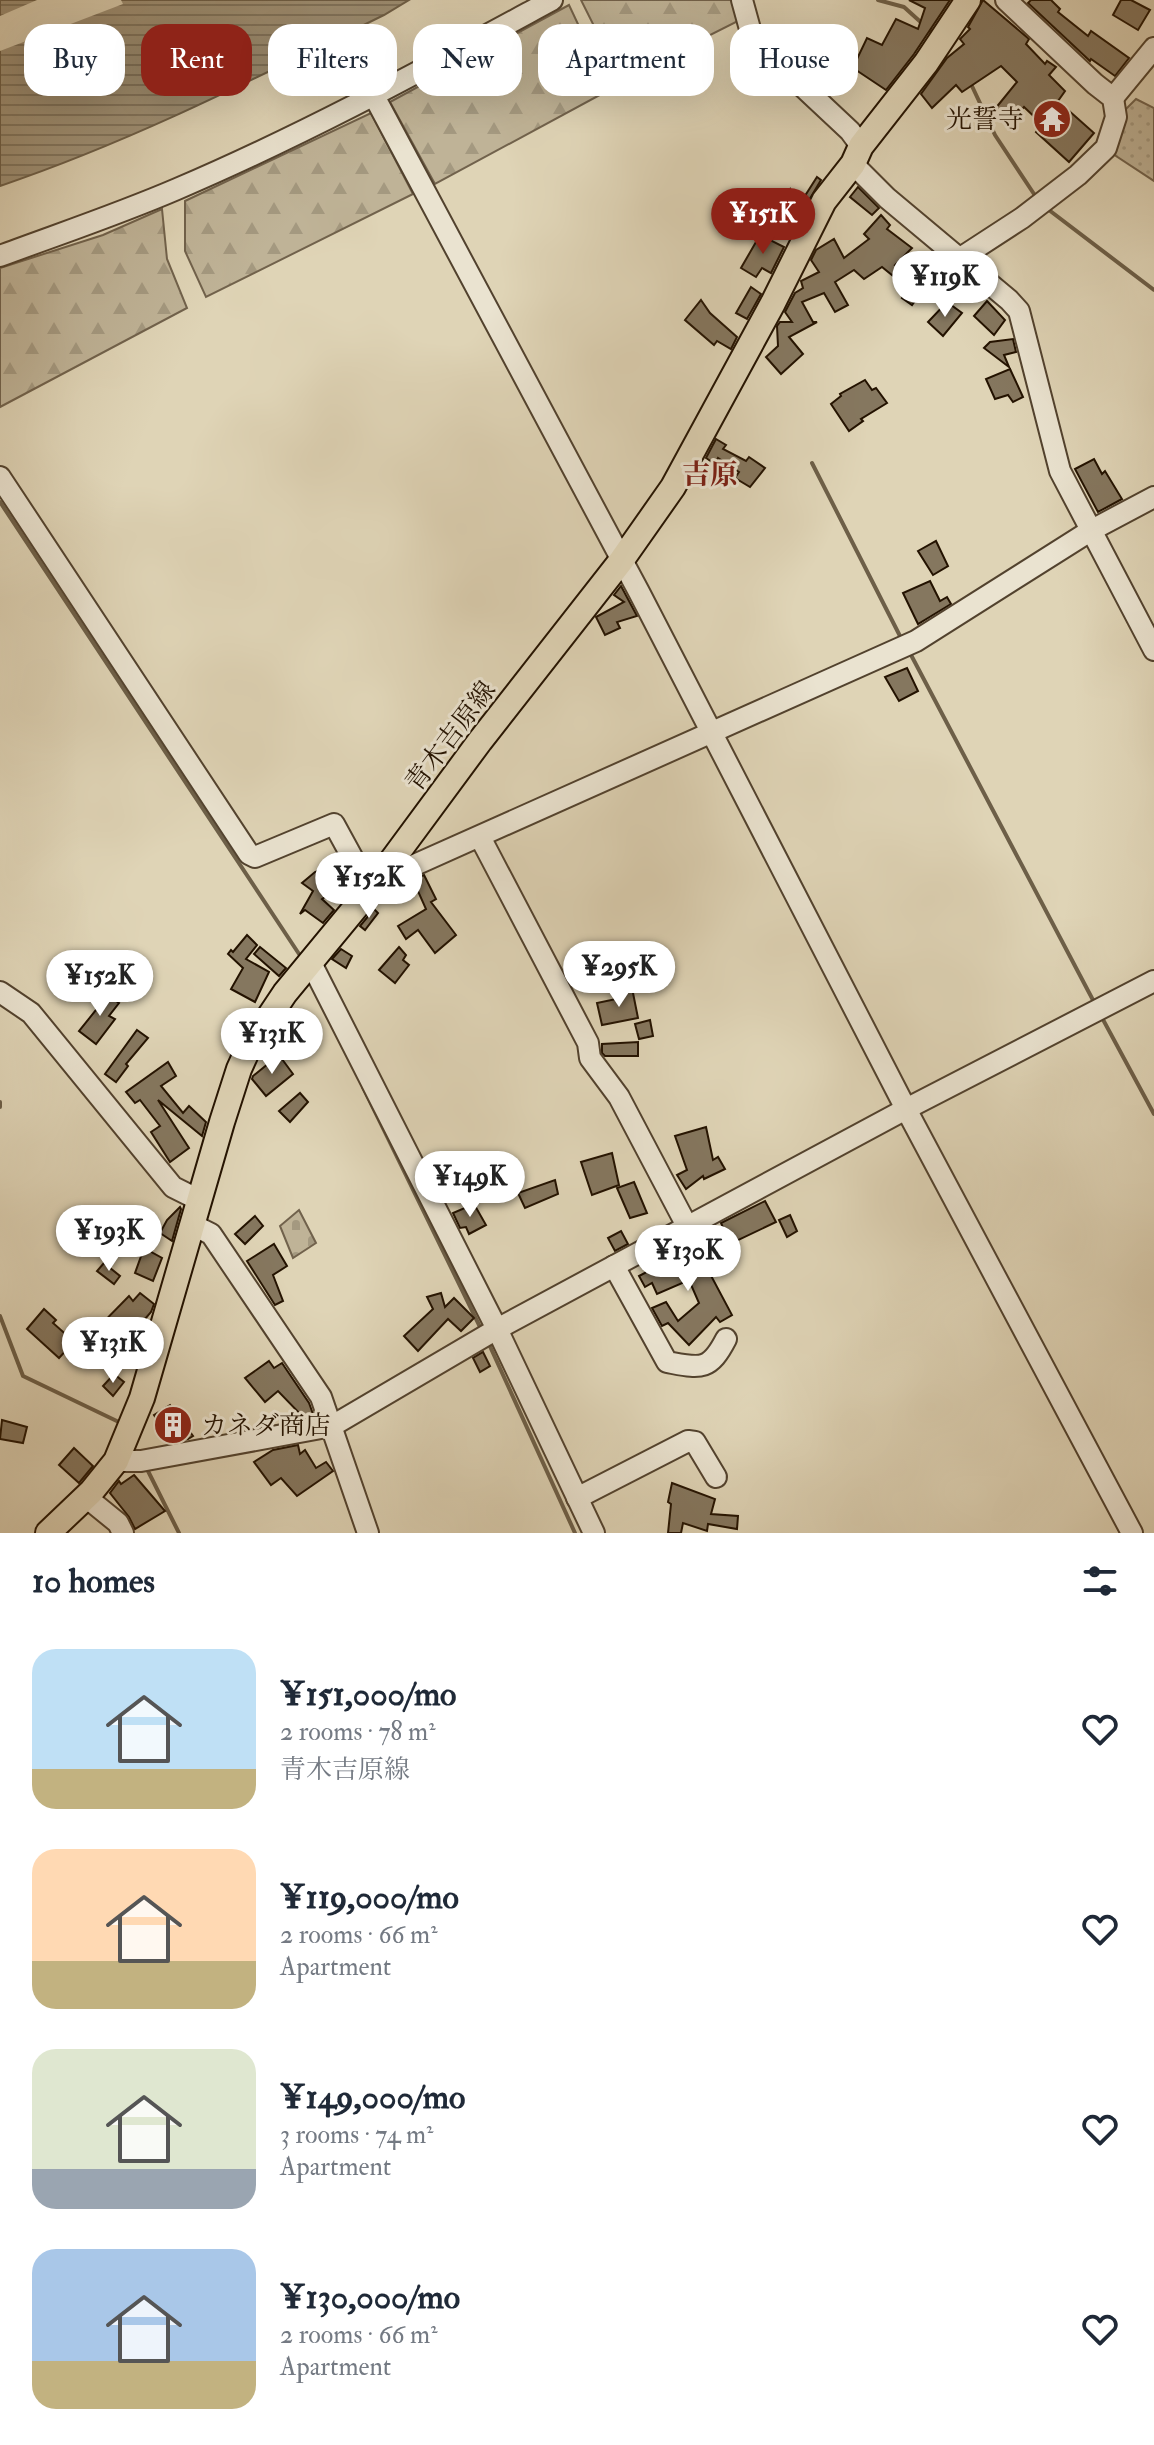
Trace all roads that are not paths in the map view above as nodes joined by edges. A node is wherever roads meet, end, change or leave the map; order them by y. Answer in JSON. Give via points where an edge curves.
{"nodes":[{"id":1,"x":529,"y":0,"type":"edge"},
{"id":2,"x":552,"y":0,"type":"edge"},
{"id":3,"x":742,"y":0,"type":"edge"},
{"id":4,"x":968,"y":0,"type":"edge"},
{"id":5,"x":1006,"y":0,"type":"edge"},
{"id":6,"x":1154,"y":48,"type":"edge"},
{"id":7,"x":397,"y":84,"type":"edge"},
{"id":8,"x":374,"y":96,"type":"joint"},
{"id":9,"x":1113,"y":98,"type":"junction"},
{"id":10,"x":857,"y":155,"type":"junction"},
{"id":11,"x":0,"y":242,"type":"edge"},
{"id":12,"x":0,"y":256,"type":"edge"},
{"id":13,"x":959,"y":259,"type":"junction"},
{"id":14,"x":0,"y":477,"type":"edge"},
{"id":15,"x":1154,"y":497,"type":"edge"},
{"id":16,"x":1090,"y":531,"type":"junction"},
{"id":17,"x":621,"y":561,"type":"junction"},
{"id":18,"x":1154,"y":650,"type":"edge"},
{"id":19,"x":711,"y":733,"type":"junction"},
{"id":20,"x":480,"y":837,"type":"junction"},
{"id":21,"x":370,"y":890,"type":"junction"},
{"id":22,"x":311,"y":963,"type":"junction"},
{"id":23,"x":1154,"y":981,"type":"edge"},
{"id":24,"x":0,"y":992,"type":"edge"},
{"id":25,"x":906,"y":1109,"type":"junction"},
{"id":26,"x":199,"y":1200,"type":"junction"},
{"id":27,"x":193,"y":1225,"type":"junction"},
{"id":28,"x":687,"y":1226,"type":"junction"},
{"id":29,"x":614,"y":1266,"type":"junction"},
{"id":30,"x":497,"y":1329,"type":"junction"},
{"id":31,"x":726,"y":1339,"type":"dead end"},
{"id":32,"x":332,"y":1426,"type":"junction"},
{"id":33,"x":116,"y":1461,"type":"junction"},
{"id":34,"x":716,"y":1477,"type":"dead end"},
{"id":35,"x":86,"y":1497,"type":"junction"},
{"id":36,"x":577,"y":1498,"type":"junction"},
{"id":37,"x":48,"y":1533,"type":"edge"},
{"id":38,"x":123,"y":1533,"type":"edge"},
{"id":39,"x":368,"y":1533,"type":"edge"},
{"id":40,"x":594,"y":1533,"type":"edge"},
{"id":41,"x":1132,"y":1533,"type":"edge"}],
"edges":[{"from":1,"to":11,"type":"street","via":[[370,88],[88,213]]},
{"from":2,"to":7,"type":"street"},
{"from":3,"to":10,"type":"street","via":[[753,40],[850,131]]},
{"from":4,"to":10,"type":"main road","name":"青木吉原線"},
{"from":5,"to":9,"type":"street"},
{"from":6,"to":9,"type":"street"},
{"from":8,"to":12,"type":"street","via":[[175,190]]},
{"from":8,"to":17,"type":"street"},
{"from":9,"to":13,"type":"street","via":[[1116,117],[1106,148],[1022,218]]},
{"from":10,"to":13,"type":"street","via":[[887,198]]},
{"from":10,"to":17,"type":"main road","name":"青木吉原線","via":[[824,201],[673,487]]},
{"from":13,"to":16,"type":"street","via":[[1019,311],[1060,471]]},
{"from":14,"to":21,"type":"street","via":[[249,854],[255,857],[334,824]]},
{"from":15,"to":16,"type":"street"},
{"from":16,"to":18,"type":"street"},
{"from":16,"to":19,"type":"street","via":[[916,641]]},
{"from":17,"to":19,"type":"street"},
{"from":17,"to":21,"type":"main road","name":"青木吉原線"},
{"from":19,"to":20,"type":"street"},
{"from":19,"to":25,"type":"street"},
{"from":20,"to":21,"type":"street"},
{"from":20,"to":28,"type":"street","via":[[588,1043],[590,1058],[619,1097]]},
{"from":21,"to":22,"type":"main road","name":"青木吉原線"},
{"from":22,"to":26,"type":"main road","name":"青木吉原線","via":[[249,1047]]},
{"from":22,"to":30,"type":"street"},
{"from":23,"to":25,"type":"street"},
{"from":24,"to":26,"type":"street","via":[[31,1013],[173,1187]]},
{"from":25,"to":28,"type":"street"},
{"from":25,"to":41,"type":"street"},
{"from":26,"to":27,"type":"main road","name":"青木吉原線"},
{"from":27,"to":32,"type":"street","via":[[211,1234],[321,1397]]},
{"from":27,"to":33,"type":"main road","name":"青木吉原線","via":[[142,1398]]},
{"from":28,"to":29,"type":"street"},
{"from":29,"to":30,"type":"street"},
{"from":29,"to":31,"type":"street","via":[[667,1362],[699,1368],[715,1360]]},
{"from":30,"to":32,"type":"street"},
{"from":30,"to":36,"type":"street"},
{"from":32,"to":33,"type":"street"},
{"from":32,"to":39,"type":"street"},
{"from":33,"to":35,"type":"main road","name":"青木吉原線"},
{"from":34,"to":36,"type":"street","via":[[695,1442],[688,1441]]},
{"from":35,"to":37,"type":"main road","name":"青木吉原線"},
{"from":35,"to":38,"type":"street"},
{"from":36,"to":40,"type":"street"}]}
